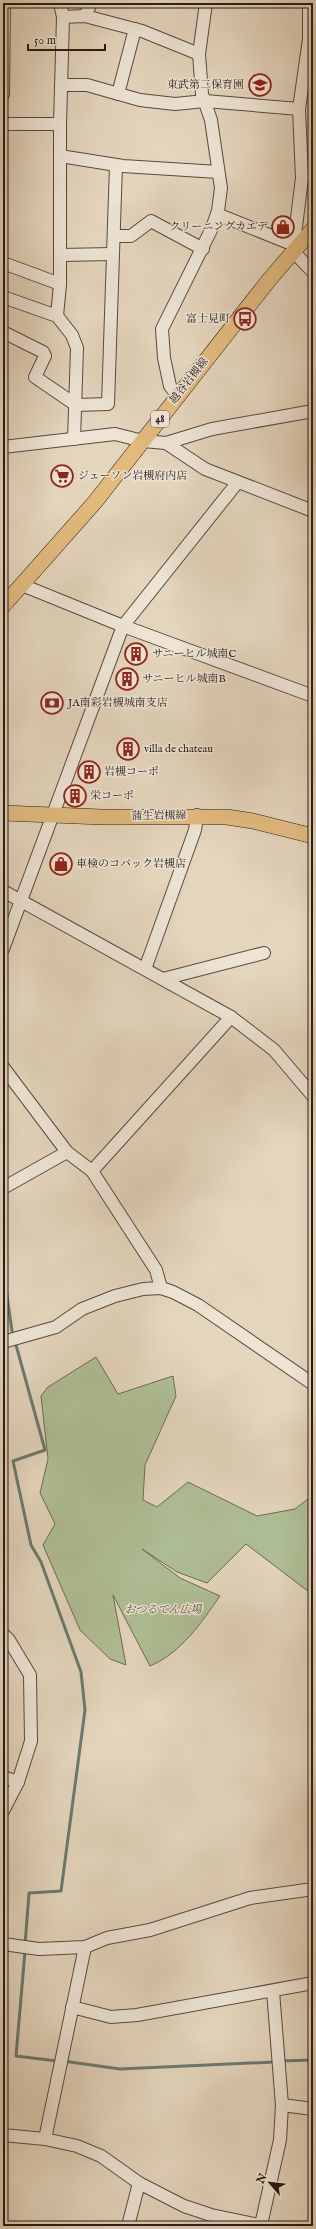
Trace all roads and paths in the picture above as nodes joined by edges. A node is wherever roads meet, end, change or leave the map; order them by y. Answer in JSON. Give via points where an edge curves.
{"nodes":[{"id":1,"x":4,"y":3,"type":"edge"},
{"id":2,"x":60,"y":3,"type":"edge"},
{"id":3,"x":91,"y":3,"type":"edge"},
{"id":4,"x":206,"y":3,"type":"edge"},
{"id":5,"x":309,"y":3,"type":"edge"},
{"id":6,"x":85,"y":16,"type":"junction"},
{"id":7,"x":63,"y":18,"type":"junction"},
{"id":8,"x":134,"y":29,"type":"junction"},
{"id":9,"x":199,"y":54,"type":"junction"},
{"id":10,"x":61,"y":84,"type":"junction"},
{"id":11,"x":3,"y":94,"type":"edge"},
{"id":12,"x":118,"y":94,"type":"junction"},
{"id":13,"x":205,"y":102,"type":"junction"},
{"id":14,"x":299,"y":109,"type":"junction"},
{"id":15,"x":3,"y":124,"type":"edge"},
{"id":16,"x":60,"y":124,"type":"junction"},
{"id":17,"x":60,"y":156,"type":"junction"},
{"id":18,"x":116,"y":165,"type":"junction"},
{"id":19,"x":218,"y":172,"type":"junction"},
{"id":20,"x":217,"y":214,"type":"junction"},
{"id":21,"x":313,"y":229,"type":"edge"},
{"id":22,"x":114,"y":236,"type":"junction"},
{"id":23,"x":293,"y":248,"type":"junction"},
{"id":24,"x":203,"y":250,"type":"junction"},
{"id":25,"x":113,"y":254,"type":"junction"},
{"id":26,"x":60,"y":255,"type":"junction"},
{"id":27,"x":3,"y":263,"type":"edge"},
{"id":28,"x":313,"y":272,"type":"edge"},
{"id":29,"x":60,"y":284,"type":"junction"},
{"id":30,"x":3,"y":297,"type":"edge"},
{"id":31,"x":57,"y":316,"type":"junction"},
{"id":32,"x":3,"y":332,"type":"edge"},
{"id":33,"x":178,"y":396,"type":"junction"},
{"id":34,"x":76,"y":404,"type":"junction"},
{"id":35,"x":313,"y":411,"type":"edge"},
{"id":36,"x":74,"y":439,"type":"junction"},
{"id":37,"x":143,"y":441,"type":"junction"},
{"id":38,"x":166,"y":443,"type":"junction"},
{"id":39,"x":3,"y":447,"type":"edge"},
{"id":40,"x":237,"y":483,"type":"junction"},
{"id":41,"x":313,"y":511,"type":"edge"},
{"id":42,"x":22,"y":585,"type":"junction"},
{"id":43,"x":5,"y":600,"type":"edge"},
{"id":44,"x":123,"y":626,"type":"junction"},
{"id":45,"x":313,"y":696,"type":"edge"},
{"id":46,"x":3,"y":813,"type":"edge"},
{"id":47,"x":196,"y":815,"type":"junction"},
{"id":48,"x":54,"y":816,"type":"junction"},
{"id":49,"x":313,"y":836,"type":"edge"},
{"id":50,"x":3,"y":891,"type":"edge"},
{"id":51,"x":21,"y":901,"type":"junction"},
{"id":52,"x":3,"y":948,"type":"edge"},
{"id":53,"x":264,"y":953,"type":"dead end"},
{"id":54,"x":145,"y":969,"type":"junction"},
{"id":55,"x":163,"y":979,"type":"junction"},
{"id":56,"x":231,"y":1017,"type":"junction"},
{"id":57,"x":3,"y":1067,"type":"edge"},
{"id":58,"x":313,"y":1096,"type":"edge"},
{"id":59,"x":66,"y":1152,"type":"junction"},
{"id":60,"x":92,"y":1171,"type":"junction"},
{"id":61,"x":3,"y":1188,"type":"edge"},
{"id":62,"x":161,"y":1288,"type":"junction"},
{"id":63,"x":3,"y":1342,"type":"edge"},
{"id":64,"x":313,"y":1384,"type":"edge"},
{"id":65,"x":3,"y":1634,"type":"edge"},
{"id":66,"x":3,"y":1777,"type":"edge"},
{"id":67,"x":18,"y":1782,"type":"junction"},
{"id":68,"x":3,"y":1811,"type":"edge"},
{"id":69,"x":313,"y":1889,"type":"edge"},
{"id":70,"x":3,"y":1944,"type":"edge"},
{"id":71,"x":85,"y":1947,"type":"junction"},
{"id":72,"x":313,"y":1984,"type":"edge"},
{"id":73,"x":273,"y":1991,"type":"junction"},
{"id":74,"x":72,"y":2007,"type":"junction"},
{"id":75,"x":282,"y":2105,"type":"junction"},
{"id":76,"x":313,"y":2109,"type":"edge"},
{"id":77,"x":3,"y":2135,"type":"edge"},
{"id":78,"x":45,"y":2140,"type":"junction"},
{"id":79,"x":139,"y":2183,"type":"junction"},
{"id":80,"x":263,"y":2225,"type":"edge"},
{"id":81,"x":128,"y":2226,"type":"edge"}],
"edges":[{"from":1,"to":11,"type":"street"},
{"from":2,"to":7,"type":"street"},
{"from":3,"to":6,"type":"street"},
{"from":4,"to":9,"type":"street"},
{"from":5,"to":14,"type":"street","via":[[309,39]]},
{"from":6,"to":7,"type":"street"},
{"from":6,"to":8,"type":"street"},
{"from":7,"to":10,"type":"street"},
{"from":8,"to":9,"type":"street"},
{"from":8,"to":12,"type":"street"},
{"from":9,"to":13,"type":"street"},
{"from":10,"to":12,"type":"street","via":[[87,85]]},
{"from":10,"to":16,"type":"street"},
{"from":12,"to":13,"type":"street","via":[[140,100],[175,104]]},
{"from":13,"to":14,"type":"street"},
{"from":13,"to":19,"type":"street","via":[[211,120]]},
{"from":14,"to":23,"type":"street","via":[[302,178]]},
{"from":15,"to":16,"type":"street"},
{"from":16,"to":17,"type":"street"},
{"from":17,"to":18,"type":"street"},
{"from":17,"to":26,"type":"street"},
{"from":18,"to":19,"type":"street"},
{"from":18,"to":22,"type":"street"},
{"from":19,"to":20,"type":"street","via":[[221,188]]},
{"from":20,"to":23,"type":"street"},
{"from":20,"to":24,"type":"street"},
{"from":21,"to":23,"type":"main road","name":"越谷岩槻線","number":"48"},
{"from":22,"to":24,"type":"street","via":[[131,236],[151,222]]},
{"from":22,"to":25,"type":"street"},
{"from":23,"to":28,"type":"street"},
{"from":23,"to":33,"type":"main road","name":"越谷岩槻線","number":"48"},
{"from":24,"to":33,"type":"street","via":[[162,329],[164,358],[170,386]]},
{"from":25,"to":26,"type":"street"},
{"from":25,"to":34,"type":"street","via":[[108,404]]},
{"from":26,"to":29,"type":"street"},
{"from":27,"to":29,"type":"street"},
{"from":29,"to":31,"type":"street"},
{"from":30,"to":31,"type":"street"},
{"from":31,"to":34,"type":"street","via":[[72,335],[77,348]]},
{"from":32,"to":34,"type":"street","via":[[43,352],[46,356],[36,377]]},
{"from":33,"to":37,"type":"main road","name":"越谷岩槻線","number":"48"},
{"from":34,"to":36,"type":"street"},
{"from":35,"to":38,"type":"street","via":[[212,429]]},
{"from":36,"to":37,"type":"street","via":[[115,434]]},
{"from":36,"to":39,"type":"street"},
{"from":37,"to":38,"type":"street"},
{"from":37,"to":42,"type":"main road","name":"越谷岩槻線","number":"48","via":[[95,502]]},
{"from":38,"to":40,"type":"street","via":[[205,469]]},
{"from":40,"to":41,"type":"street"},
{"from":40,"to":44,"type":"street"},
{"from":42,"to":43,"type":"main road","name":"越谷岩槻線","number":"48"},
{"from":42,"to":44,"type":"street"},
{"from":44,"to":45,"type":"street"},
{"from":44,"to":48,"type":"street"},
{"from":46,"to":48,"type":"main road","name":"蒲生岩槻線"},
{"from":47,"to":48,"type":"main road","name":"蒲生岩槻線"},
{"from":47,"to":49,"type":"main road","name":"蒲生岩槻線","via":[[254,821]]},
{"from":47,"to":54,"type":"street","via":[[195,830]]},
{"from":48,"to":51,"type":"street"},
{"from":50,"to":51,"type":"street"},
{"from":51,"to":52,"type":"street"},
{"from":51,"to":54,"type":"street"},
{"from":53,"to":55,"type":"street"},
{"from":54,"to":55,"type":"street"},
{"from":55,"to":56,"type":"street"},
{"from":56,"to":58,"type":"street","via":[[274,1050]]},
{"from":56,"to":60,"type":"street"},
{"from":57,"to":59,"type":"street"},
{"from":59,"to":60,"type":"street"},
{"from":59,"to":61,"type":"street"},
{"from":60,"to":62,"type":"street","via":[[156,1270]]},
{"from":62,"to":63,"type":"street","via":[[115,1296],[82,1309],[56,1327]]},
{"from":62,"to":64,"type":"street","via":[[198,1305]]},
{"from":65,"to":67,"type":"street","via":[[30,1675],[30,1741]]},
{"from":66,"to":67,"type":"street"},
{"from":67,"to":68,"type":"street"},
{"from":69,"to":71,"type":"street","via":[[250,1898],[150,1930],[107,1938]]},
{"from":70,"to":71,"type":"street","via":[[39,1949]]},
{"from":71,"to":74,"type":"street"},
{"from":72,"to":73,"type":"street"},
{"from":73,"to":74,"type":"street","via":[[137,2015],[111,2017]]},
{"from":73,"to":75,"type":"street"},
{"from":74,"to":78,"type":"street"},
{"from":75,"to":76,"type":"street"},
{"from":75,"to":80,"type":"street","via":[[280,2140]]},
{"from":77,"to":78,"type":"street"},
{"from":78,"to":79,"type":"street","via":[[77,2146],[101,2156]]},
{"from":79,"to":80,"type":"street","via":[[184,2206],[211,2216]]},
{"from":79,"to":81,"type":"street"}]}
